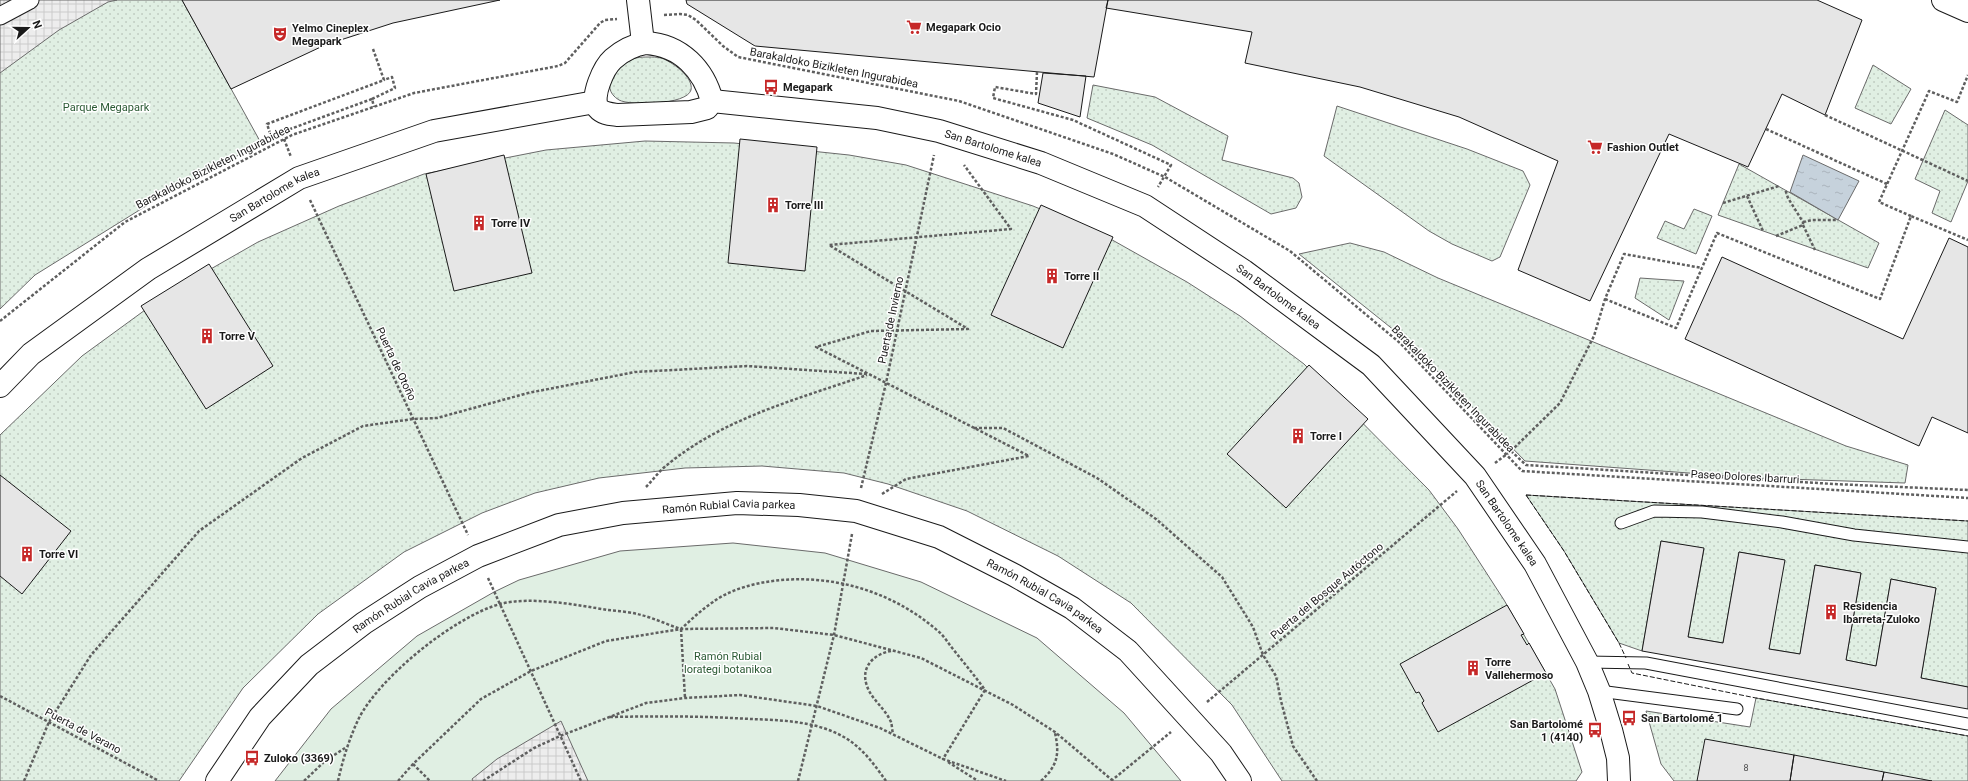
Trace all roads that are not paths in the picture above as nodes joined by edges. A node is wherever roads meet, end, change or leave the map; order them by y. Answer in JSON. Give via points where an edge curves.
{"nodes":[{"id":1,"x":30,"y":0,"type":"edge"},
{"id":2,"x":1943,"y":0,"type":"edge"},
{"id":3,"x":639,"y":9,"type":"edge"},
{"id":4,"x":1968,"y":11,"type":"edge"},
{"id":5,"x":0,"y":16,"type":"edge"},
{"id":6,"x":643,"y":43,"type":"junction"},
{"id":7,"x":712,"y":101,"type":"junction"},
{"id":8,"x":595,"y":102,"type":"junction"},
{"id":9,"x":0,"y":386,"type":"edge"},
{"id":10,"x":1621,"y":524,"type":"dead end"},
{"id":11,"x":1968,"y":547,"type":"edge"},
{"id":12,"x":1587,"y":662,"type":"junction"},
{"id":13,"x":1599,"y":691,"type":"junction"},
{"id":14,"x":1737,"y":709,"type":"dead end"},
{"id":15,"x":1968,"y":724,"type":"edge"},
{"id":16,"x":218,"y":781,"type":"edge"},
{"id":17,"x":1240,"y":781,"type":"edge"},
{"id":18,"x":1619,"y":781,"type":"edge"}],
"edges":[{"from":1,"to":5,"type":"street"},
{"from":2,"to":4,"type":"street"},
{"from":3,"to":6,"type":"street"},
{"from":6,"to":7,"type":"street","via":[[660,44],[693,63],[707,85]]},
{"from":6,"to":8,"type":"street","via":[[622,52],[605,68]]},
{"from":7,"to":8,"type":"street","via":[[703,110],[691,112],[618,115],[602,111]]},
{"from":7,"to":12,"type":"street","name":"San Bartolome kalea","via":[[877,118],[939,130],[1040,163],[1145,206],[1244,271],[1371,365],[1475,476],[1535,564]]},
{"from":8,"to":9,"type":"street","name":"San Bartolome kalea","via":[[434,131],[299,178],[148,269],[31,354]]},
{"from":10,"to":11,"type":"lane","via":[[1654,511],[1702,512],[1774,520],[1854,535]]},
{"from":12,"to":13,"type":"street","name":"San Bartolome kalea"},
{"from":12,"to":15,"type":"lane","via":[[1646,663]]},
{"from":13,"to":14,"type":"lane"},
{"from":13,"to":18,"type":"street","name":"San Bartolome kalea","via":[[1616,751]]},
{"from":16,"to":17,"type":"street","name":"Ramón Rubial Cavia parkea","via":[[260,717],[309,665],[364,623],[420,587],[478,556],[559,525],[623,513],[737,503],[799,505],[856,512],[939,537],[1014,574],[1072,608],[1128,651],[1221,753]]}]}
